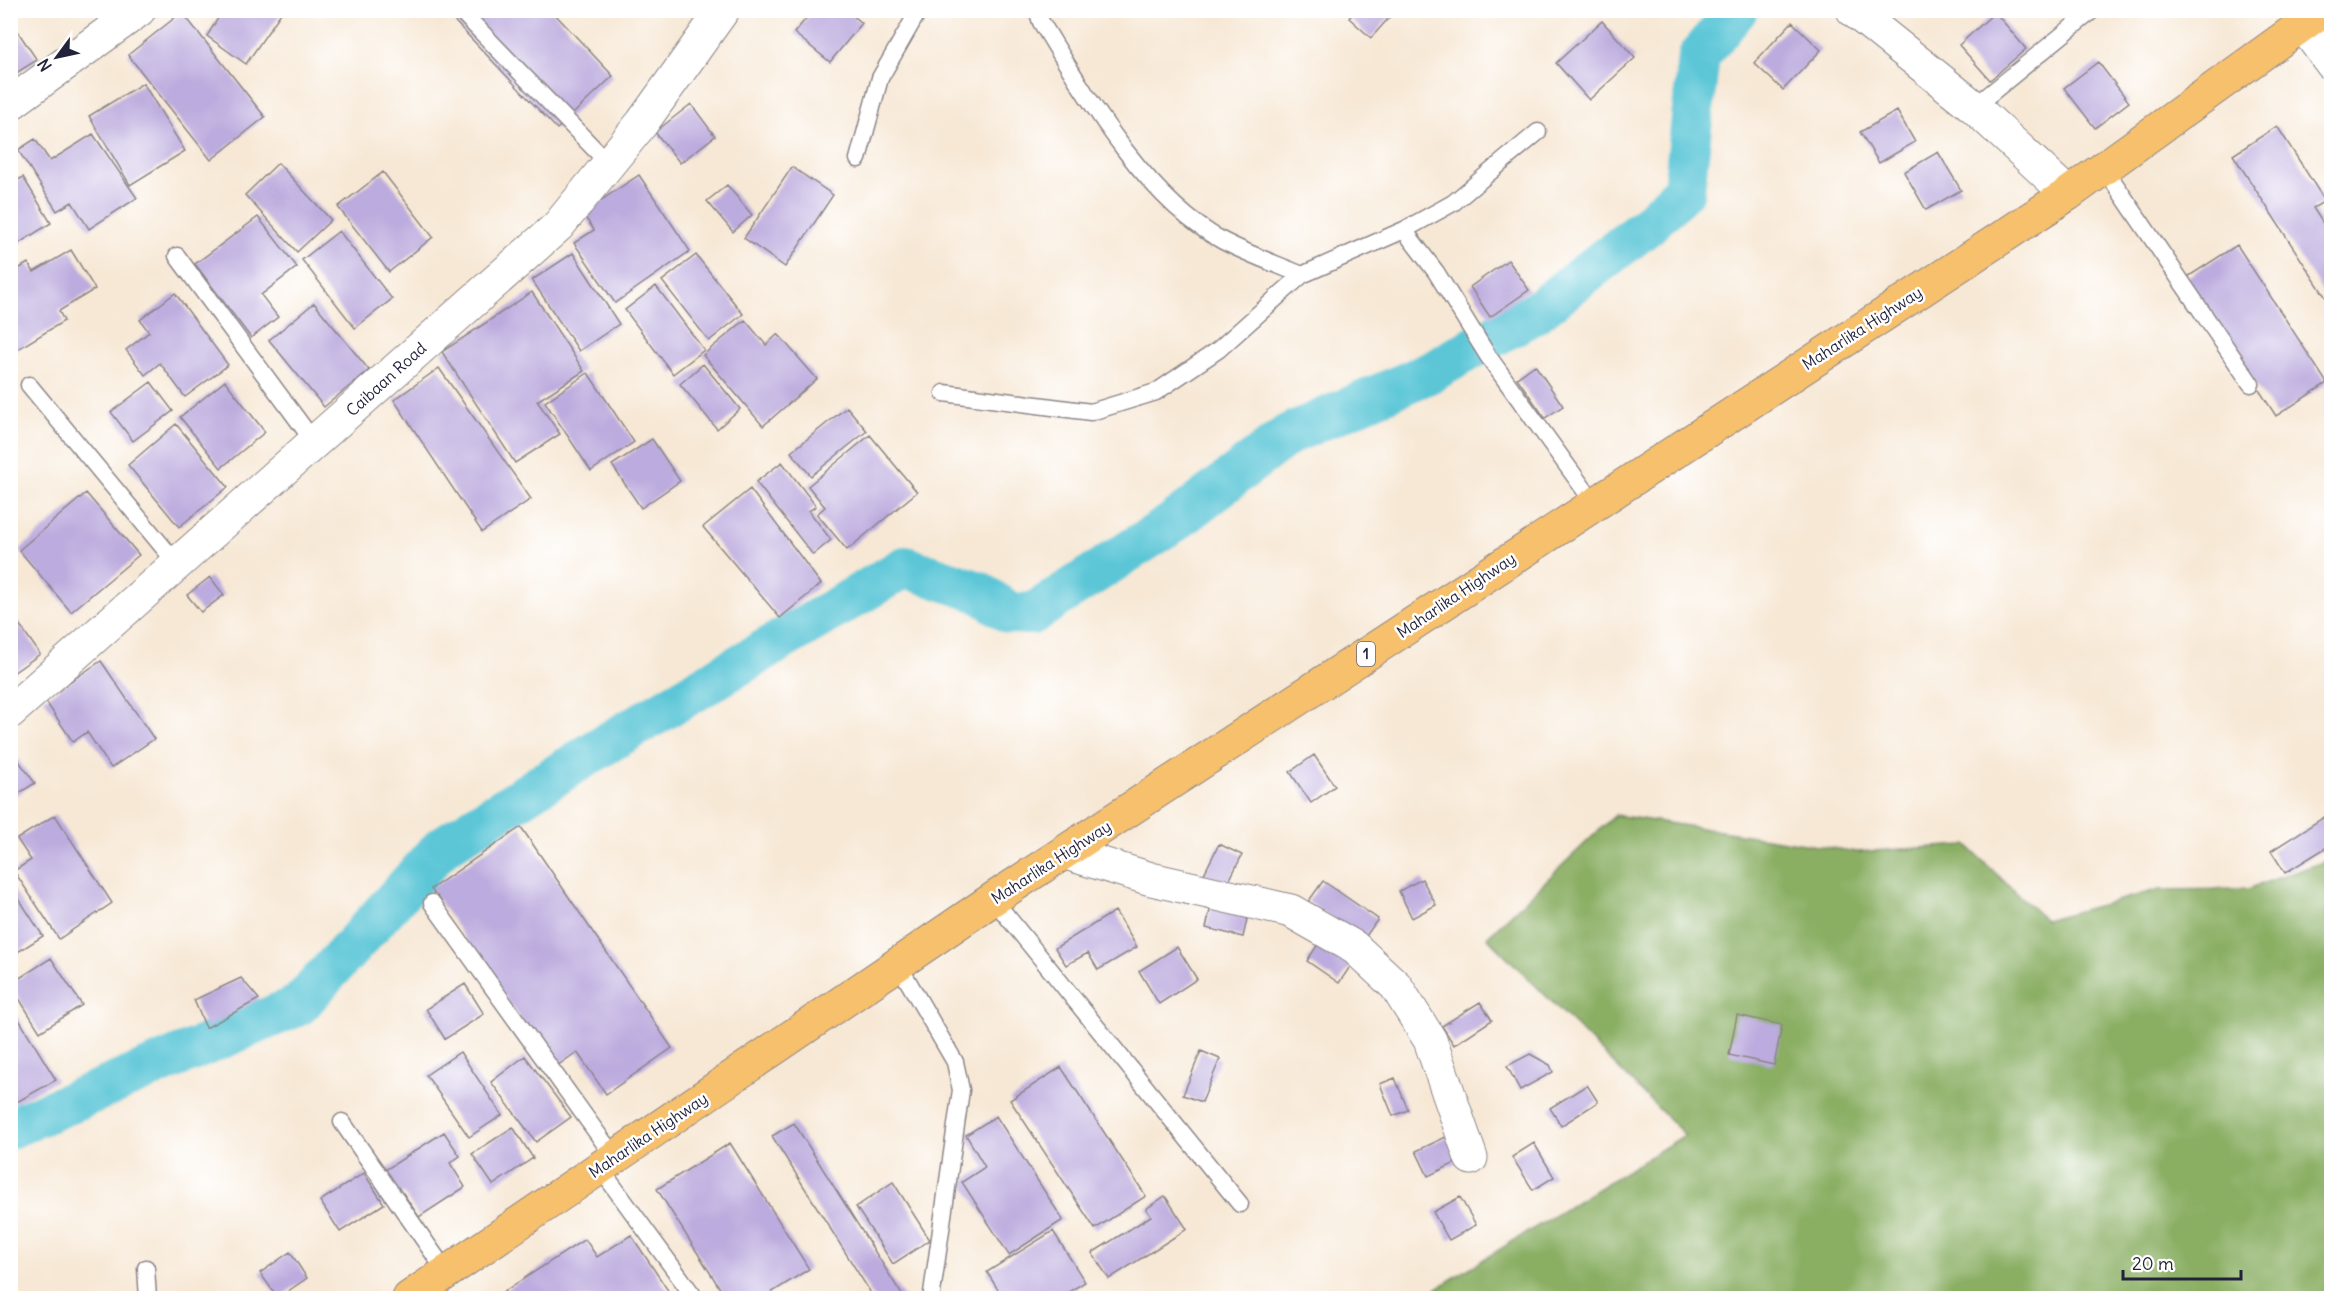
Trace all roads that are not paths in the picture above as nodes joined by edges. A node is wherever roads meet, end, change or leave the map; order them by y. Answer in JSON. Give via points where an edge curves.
{"nodes":[{"id":1,"x":139,"y":10,"type":"edge"},
{"id":2,"x":460,"y":10,"type":"edge"},
{"id":3,"x":723,"y":10,"type":"edge"},
{"id":4,"x":919,"y":10,"type":"edge"},
{"id":5,"x":1037,"y":10,"type":"edge"},
{"id":6,"x":1853,"y":10,"type":"edge"},
{"id":7,"x":2093,"y":10,"type":"edge"},
{"id":8,"x":2313,"y":18,"type":"edge"},
{"id":9,"x":2331,"y":64,"type":"edge"},
{"id":10,"x":10,"y":104,"type":"edge"},
{"id":11,"x":1974,"y":107,"type":"junction"},
{"id":12,"x":1538,"y":132,"type":"dead end"},
{"id":13,"x":858,"y":159,"type":"dead end"},
{"id":14,"x":608,"y":164,"type":"junction"},
{"id":15,"x":2104,"y":168,"type":"junction"},
{"id":16,"x":2068,"y":194,"type":"junction"},
{"id":17,"x":1404,"y":230,"type":"junction"},
{"id":18,"x":177,"y":256,"type":"dead end"},
{"id":19,"x":1302,"y":275,"type":"junction"},
{"id":20,"x":2251,"y":384,"type":"dead end"},
{"id":21,"x":29,"y":385,"type":"dead end"},
{"id":22,"x":944,"y":393,"type":"dead end"},
{"id":23,"x":314,"y":442,"type":"junction"},
{"id":24,"x":1594,"y":503,"type":"junction"},
{"id":25,"x":177,"y":564,"type":"junction"},
{"id":26,"x":10,"y":712,"type":"edge"},
{"id":27,"x":1066,"y":853,"type":"junction"},
{"id":28,"x":993,"y":899,"type":"junction"},
{"id":29,"x":432,"y":903,"type":"dead end"},
{"id":30,"x":898,"y":964,"type":"junction"},
{"id":31,"x":342,"y":1122,"type":"dead end"},
{"id":32,"x":1471,"y":1158,"type":"dead end"},
{"id":33,"x":607,"y":1163,"type":"junction"},
{"id":34,"x":1240,"y":1204,"type":"dead end"},
{"id":35,"x":146,"y":1268,"type":"dead end"},
{"id":36,"x":447,"y":1273,"type":"junction"},
{"id":37,"x":932,"y":1293,"type":"dead end"},
{"id":38,"x":148,"y":1299,"type":"edge"},
{"id":39,"x":409,"y":1299,"type":"edge"},
{"id":40,"x":695,"y":1299,"type":"edge"}],
"edges":[{"from":1,"to":10,"type":"street"},
{"from":2,"to":14,"type":"lane"},
{"from":3,"to":14,"type":"street","name":"Caibaan Road"},
{"from":4,"to":13,"type":"lane","via":[[880,78]]},
{"from":5,"to":19,"type":"lane","via":[[1099,117],[1168,200],[1221,240]]},
{"from":6,"to":11,"type":"street"},
{"from":7,"to":11,"type":"lane"},
{"from":8,"to":9,"type":"street"},
{"from":8,"to":15,"type":"highway","name":"Maharlika Highway","number":"1"},
{"from":11,"to":16,"type":"street"},
{"from":12,"to":17,"type":"lane","via":[[1453,203]]},
{"from":14,"to":23,"type":"street","name":"Caibaan Road","via":[[558,226]]},
{"from":15,"to":16,"type":"highway","name":"Maharlika Highway","number":"1"},
{"from":15,"to":20,"type":"lane"},
{"from":16,"to":24,"type":"highway","name":"Maharlika Highway","number":"1"},
{"from":17,"to":19,"type":"lane"},
{"from":17,"to":24,"type":"lane","via":[[1436,272],[1488,356]]},
{"from":18,"to":23,"type":"lane"},
{"from":19,"to":22,"type":"lane","via":[[1218,350],[1156,392],[1091,412]]},
{"from":21,"to":25,"type":"lane"},
{"from":23,"to":25,"type":"street","name":"Caibaan Road"},
{"from":24,"to":27,"type":"highway","name":"Maharlika Highway","number":"1"},
{"from":25,"to":26,"type":"street","name":"Caibaan Road"},
{"from":27,"to":28,"type":"highway","name":"Maharlika Highway","number":"1"},
{"from":27,"to":32,"type":"street","via":[[1151,879],[1291,911],[1354,947],[1396,986],[1430,1040]]},
{"from":28,"to":30,"type":"highway","name":"Maharlika Highway","number":"1"},
{"from":28,"to":34,"type":"lane"},
{"from":29,"to":33,"type":"lane"},
{"from":30,"to":33,"type":"highway","name":"Maharlika Highway","number":"1"},
{"from":30,"to":37,"type":"lane","via":[[956,1062],[961,1090]]},
{"from":31,"to":36,"type":"lane"},
{"from":33,"to":36,"type":"highway","name":"Maharlika Highway","number":"1"},
{"from":33,"to":40,"type":"lane"},
{"from":35,"to":38,"type":"lane"},
{"from":36,"to":39,"type":"highway","name":"Maharlika Highway","number":"1"}]}
